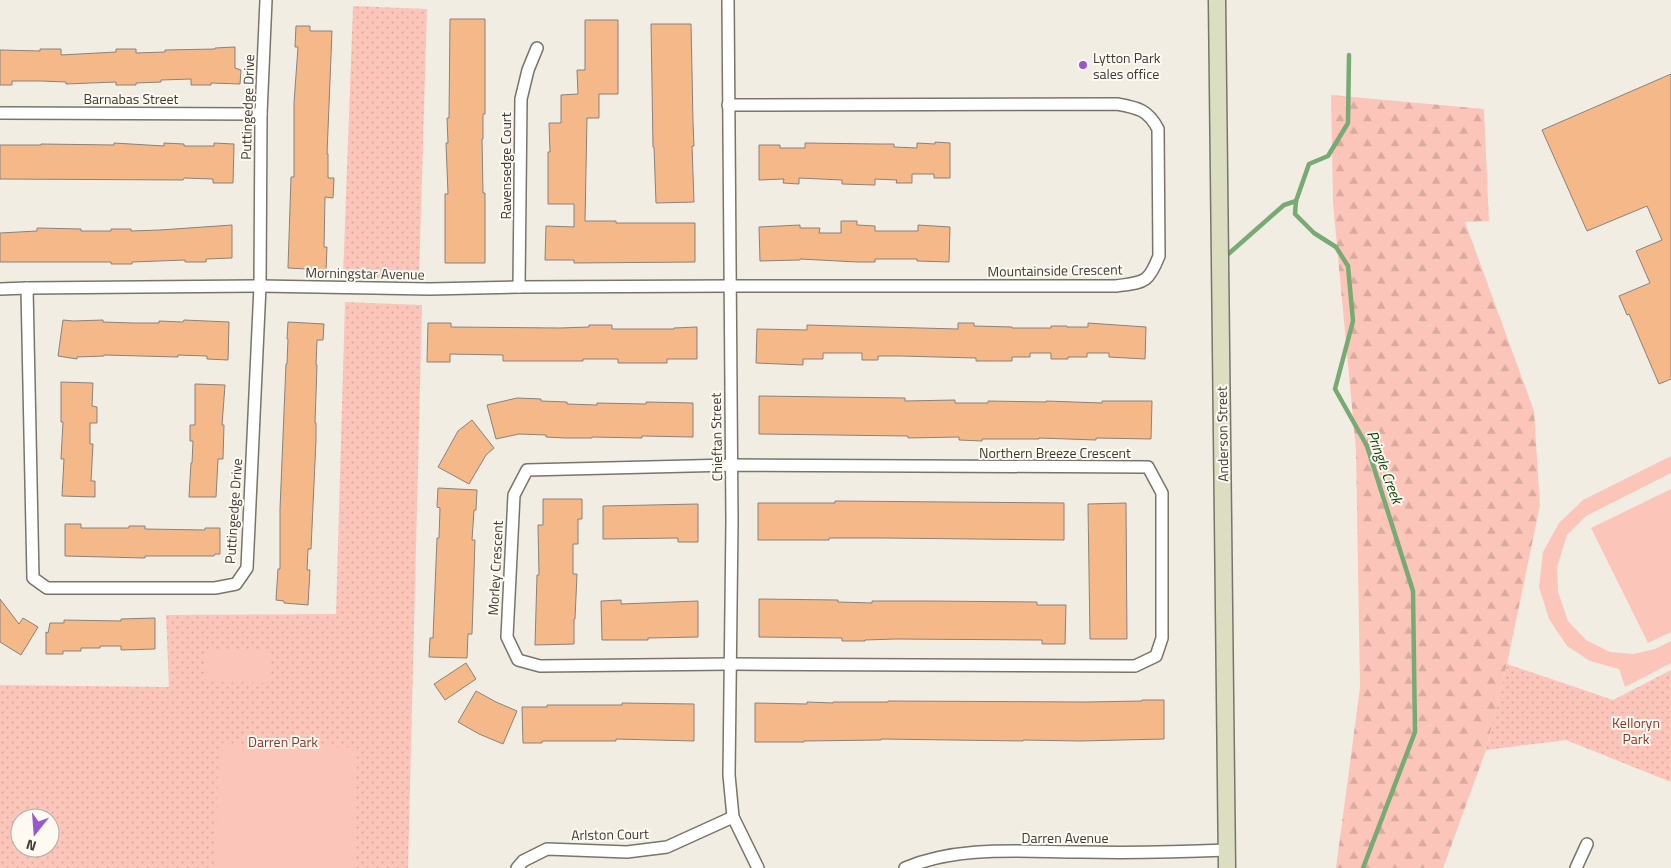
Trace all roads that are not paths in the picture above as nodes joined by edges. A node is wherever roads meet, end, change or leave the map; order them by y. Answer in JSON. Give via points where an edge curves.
{"nodes":[{"id":1,"x":266,"y":0,"type":"edge"},
{"id":2,"x":728,"y":0,"type":"edge"},
{"id":3,"x":1217,"y":0,"type":"edge"},
{"id":4,"x":536,"y":48,"type":"dead end"},
{"id":5,"x":728,"y":105,"type":"junction"},
{"id":6,"x":0,"y":113,"type":"edge"},
{"id":7,"x":261,"y":114,"type":"junction"},
{"id":8,"x":260,"y":286,"type":"junction"},
{"id":9,"x":730,"y":286,"type":"junction"},
{"id":10,"x":519,"y":287,"type":"junction"},
{"id":11,"x":27,"y":288,"type":"junction"},
{"id":12,"x":0,"y":289,"type":"edge"},
{"id":13,"x":732,"y":465,"type":"junction"},
{"id":14,"x":731,"y":664,"type":"junction"},
{"id":15,"x":733,"y":817,"type":"junction"},
{"id":16,"x":1587,"y":844,"type":"dead end"},
{"id":17,"x":1227,"y":850,"type":"junction"},
{"id":18,"x":518,"y":868,"type":"edge"},
{"id":19,"x":758,"y":868,"type":"edge"},
{"id":20,"x":905,"y":868,"type":"edge"},
{"id":21,"x":1227,"y":868,"type":"edge"},
{"id":22,"x":1576,"y":868,"type":"edge"}],
"edges":[{"from":1,"to":7,"type":"street","name":"Puttingedge Drive"},
{"from":2,"to":5,"type":"street","name":"Chieftan Street"},
{"from":3,"to":17,"type":"street","name":"Anderson Street"},
{"from":4,"to":10,"type":"street","name":"Ravensedge Court","via":[[521,99]]},
{"from":5,"to":9,"type":"street","name":"Chieftan Street"},
{"from":5,"to":9,"type":"street","name":"Mountainside Crescent","via":[[1117,104],[1136,107],[1151,116],[1158,129],[1159,256],[1153,271],[1144,281],[1116,286]]},
{"from":6,"to":7,"type":"street","name":"Barnabas Street"},
{"from":7,"to":8,"type":"street","name":"Puttingedge Drive"},
{"from":8,"to":10,"type":"street","name":"Morningstar Avenue"},
{"from":8,"to":11,"type":"street","name":"Morningstar Avenue"},
{"from":8,"to":11,"type":"street","name":"Puttingedge Drive","via":[[247,568],[236,584],[215,588],[47,588],[33,578]]},
{"from":9,"to":10,"type":"street","name":"Morningstar Avenue"},
{"from":9,"to":13,"type":"street","name":"Chieftan Street"},
{"from":11,"to":12,"type":"street","name":"Morningstar Avenue"},
{"from":13,"to":14,"type":"street","name":"Chieftan Street"},
{"from":13,"to":14,"type":"street","name":"Morley Crescent","via":[[526,470],[514,495],[507,637],[518,660],[540,666]]},
{"from":13,"to":14,"type":"street","name":"Northern Breeze Crescent","via":[[1148,467],[1162,493],[1162,638],[1156,656],[1135,666]]},
{"from":14,"to":15,"type":"street","name":"Chieftan Street","via":[[729,775]]},
{"from":15,"to":18,"type":"street","name":"Arlston Court","via":[[666,847],[627,852],[547,850],[523,861]]},
{"from":15,"to":19,"type":"street","name":"Chieftan Street"},
{"from":16,"to":22,"type":"street"},
{"from":17,"to":20,"type":"street","name":"Darren Avenue","via":[[955,854]]},
{"from":17,"to":21,"type":"street","name":"Anderson Street"}]}
